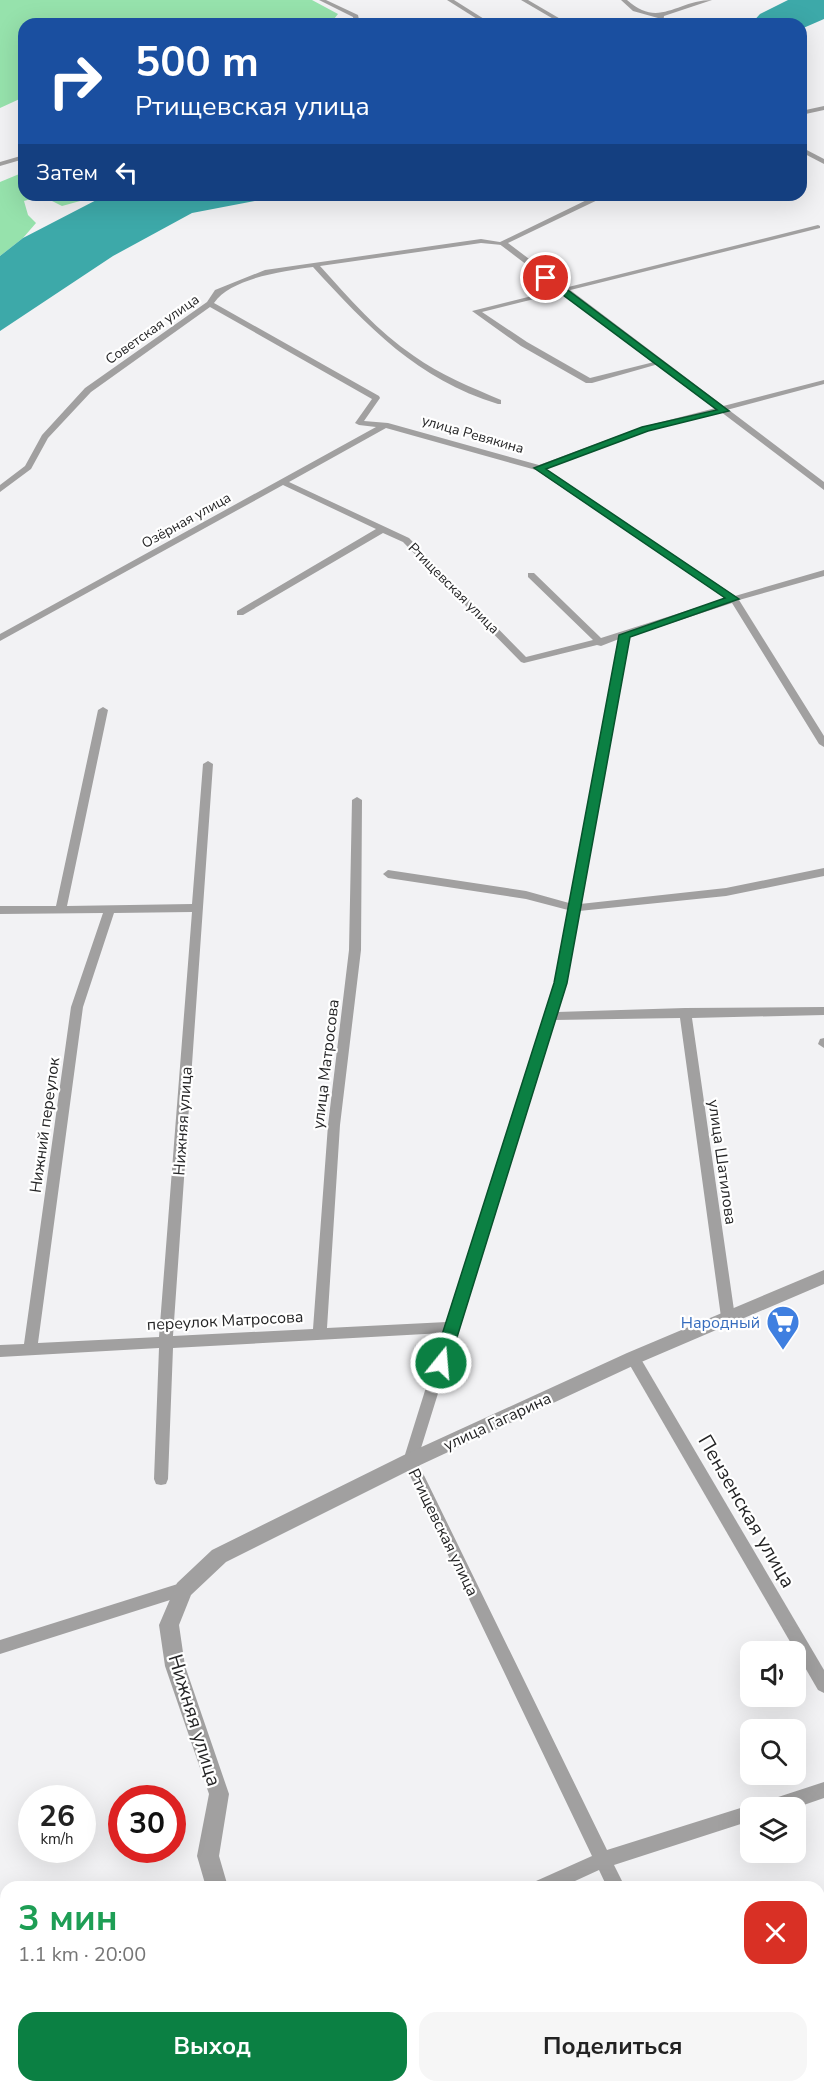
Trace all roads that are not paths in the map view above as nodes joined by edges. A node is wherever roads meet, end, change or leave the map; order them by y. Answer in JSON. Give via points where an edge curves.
{"nodes":[{"id":1,"x":322,"y":0,"type":"edge"},
{"id":2,"x":450,"y":0,"type":"edge"},
{"id":3,"x":524,"y":0,"type":"edge"},
{"id":4,"x":624,"y":0,"type":"edge"},
{"id":5,"x":709,"y":0,"type":"edge"},
{"id":6,"x":356,"y":18,"type":"edge"},
{"id":7,"x":479,"y":18,"type":"edge"},
{"id":8,"x":556,"y":18,"type":"edge"},
{"id":9,"x":653,"y":18,"type":"edge"},
{"id":10,"x":667,"y":18,"type":"edge"},
{"id":11,"x":824,"y":108,"type":"edge"},
{"id":12,"x":807,"y":112,"type":"edge"},
{"id":13,"x":807,"y":152,"type":"edge"},
{"id":14,"x":18,"y":159,"type":"edge"},
{"id":15,"x":824,"y":162,"type":"edge"},
{"id":16,"x":0,"y":164,"type":"edge"},
{"id":17,"x":591,"y":201,"type":"edge"},
{"id":18,"x":818,"y":227,"type":"dead end"},
{"id":19,"x":502,"y":243,"type":"junction"},
{"id":20,"x":315,"y":264,"type":"junction"},
{"id":21,"x":560,"y":289,"type":"junction"},
{"id":22,"x":210,"y":304,"type":"junction"},
{"id":23,"x":658,"y":363,"type":"junction"},
{"id":24,"x":824,"y":382,"type":"edge"},
{"id":25,"x":498,"y":402,"type":"dead end"},
{"id":26,"x":724,"y":411,"type":"junction"},
{"id":27,"x":385,"y":425,"type":"junction"},
{"id":28,"x":539,"y":468,"type":"junction"},
{"id":29,"x":283,"y":482,"type":"junction"},
{"id":30,"x":824,"y":487,"type":"edge"},
{"id":31,"x":0,"y":489,"type":"edge"},
{"id":32,"x":383,"y":529,"type":"junction"},
{"id":33,"x":824,"y":573,"type":"edge"},
{"id":34,"x":531,"y":574,"type":"dead end"},
{"id":35,"x":734,"y":599,"type":"junction"},
{"id":36,"x":240,"y":613,"type":"dead end"},
{"id":37,"x":625,"y":635,"type":"junction"},
{"id":38,"x":1,"y":637,"type":"edge"},
{"id":39,"x":601,"y":643,"type":"junction"},
{"id":40,"x":103,"y":710,"type":"dead end"},
{"id":41,"x":824,"y":744,"type":"edge"},
{"id":42,"x":208,"y":764,"type":"dead end"},
{"id":43,"x":357,"y":800,"type":"dead end"},
{"id":44,"x":824,"y":872,"type":"edge"},
{"id":45,"x":388,"y":874,"type":"dead end"},
{"id":46,"x":197,"y":908,"type":"junction"},
{"id":47,"x":575,"y":908,"type":"junction"},
{"id":48,"x":61,"y":909,"type":"junction"},
{"id":49,"x":0,"y":910,"type":"edge"},
{"id":50,"x":109,"y":910,"type":"junction"},
{"id":51,"x":824,"y":1011,"type":"edge"},
{"id":52,"x":685,"y":1012,"type":"junction"},
{"id":53,"x":551,"y":1016,"type":"junction"},
{"id":54,"x":822,"y":1282,"type":"edge"},
{"id":55,"x":728,"y":1317,"type":"junction"},
{"id":56,"x":452,"y":1327,"type":"junction"},
{"id":57,"x":320,"y":1333,"type":"junction"},
{"id":58,"x":166,"y":1341,"type":"junction"},
{"id":59,"x":30,"y":1349,"type":"junction"},
{"id":60,"x":0,"y":1351,"type":"edge"},
{"id":61,"x":633,"y":1358,"type":"junction"},
{"id":62,"x":410,"y":1461,"type":"junction"},
{"id":63,"x":161,"y":1479,"type":"dead end"},
{"id":64,"x":184,"y":1589,"type":"junction"},
{"id":65,"x":0,"y":1647,"type":"edge"},
{"id":66,"x":824,"y":1685,"type":"edge"},
{"id":67,"x":824,"y":1790,"type":"edge"},
{"id":68,"x":803,"y":1797,"type":"edge"},
{"id":69,"x":740,"y":1816,"type":"edge"},
{"id":70,"x":602,"y":1860,"type":"junction"},
{"id":71,"x":215,"y":1881,"type":"edge"},
{"id":72,"x":556,"y":1881,"type":"edge"},
{"id":73,"x":613,"y":1881,"type":"edge"}],
"edges":[{"from":1,"to":6,"type":"street"},
{"from":2,"to":7,"type":"street"},
{"from":3,"to":8,"type":"street"},
{"from":4,"to":9,"type":"street"},
{"from":5,"to":10,"type":"street"},
{"from":11,"to":12,"type":"street"},
{"from":13,"to":15,"type":"street"},
{"from":14,"to":16,"type":"street"},
{"from":17,"to":19,"type":"street"},
{"from":18,"to":21,"type":"street"},
{"from":19,"to":20,"type":"street","name":"Советская улица","via":[[481,241]]},
{"from":19,"to":21,"type":"street"},
{"from":20,"to":22,"type":"street","name":"Советская улица","via":[[265,272],[218,292]]},
{"from":20,"to":25,"type":"street","via":[[352,305],[410,357]]},
{"from":21,"to":23,"type":"street"},
{"from":21,"to":23,"type":"street","via":[[476,311],[589,381]]},
{"from":22,"to":27,"type":"street","name":"улица Ревякина","via":[[376,398],[358,423]]},
{"from":22,"to":31,"type":"street","name":"Советская улица","via":[[88,390],[45,436],[27,467]]},
{"from":23,"to":26,"type":"street"},
{"from":24,"to":26,"type":"street"},
{"from":26,"to":28,"type":"street","via":[[645,429]]},
{"from":26,"to":30,"type":"street"},
{"from":27,"to":28,"type":"street","name":"улица Ревякина"},
{"from":27,"to":29,"type":"street","name":"Озёрная улица"},
{"from":28,"to":35,"type":"street","name":"улица Ревякина"},
{"from":29,"to":32,"type":"street","name":"Ртищевская улица"},
{"from":29,"to":38,"type":"street","name":"Озёрная улица"},
{"from":32,"to":36,"type":"street"},
{"from":32,"to":39,"type":"street","name":"Ртищевская улица","via":[[406,540],[524,660]]},
{"from":33,"to":35,"type":"street","name":"Ртищевская улица"},
{"from":34,"to":39,"type":"street"},
{"from":35,"to":37,"type":"street","name":"Ртищевская улица"},
{"from":35,"to":41,"type":"street","name":"улица Ревякина"},
{"from":37,"to":39,"type":"street","name":"Ртищевская улица"},
{"from":37,"to":47,"type":"street","name":"Ртищевская улица"},
{"from":40,"to":48,"type":"street"},
{"from":42,"to":46,"type":"street","name":"Нижняя улица"},
{"from":43,"to":57,"type":"street","name":"улица Матросова","via":[[355,951],[334,1125]]},
{"from":44,"to":47,"type":"street","via":[[726,892]]},
{"from":45,"to":47,"type":"street","via":[[526,896]]},
{"from":46,"to":50,"type":"street"},
{"from":46,"to":58,"type":"street","name":"Нижняя улица"},
{"from":47,"to":53,"type":"street","name":"Ртищевская улица"},
{"from":48,"to":49,"type":"street"},
{"from":48,"to":50,"type":"street"},
{"from":50,"to":59,"type":"street","name":"Нижний переулок","via":[[77,1007]]},
{"from":51,"to":52,"type":"street"},
{"from":52,"to":53,"type":"street"},
{"from":52,"to":55,"type":"street","name":"улица Шатилова"},
{"from":53,"to":56,"type":"street","name":"Ртищевская улица"},
{"from":54,"to":55,"type":"street","name":"улица Гагарина"},
{"from":55,"to":61,"type":"street","name":"улица Гагарина"},
{"from":56,"to":57,"type":"street","name":"переулок Матросова"},
{"from":56,"to":62,"type":"street","name":"Ртищевская улица"},
{"from":57,"to":58,"type":"street","name":"переулок Матросова"},
{"from":58,"to":59,"type":"street","name":"переулок Матросова"},
{"from":58,"to":63,"type":"street","name":"Нижняя улица"},
{"from":59,"to":60,"type":"street","name":"переулок Матросова"},
{"from":61,"to":62,"type":"street","name":"улица Гагарина"},
{"from":61,"to":66,"type":"street","name":"Пензенская улица"},
{"from":62,"to":64,"type":"street","name":"улица Гагарина","via":[[219,1556]]},
{"from":62,"to":70,"type":"street","name":"Ртищевская улица"},
{"from":64,"to":65,"type":"street"},
{"from":64,"to":71,"type":"street","name":"Нижняя улица","via":[[169,1624],[175,1666],[219,1794],[208,1856]]},
{"from":67,"to":68,"type":"street"},
{"from":69,"to":70,"type":"street"},
{"from":70,"to":72,"type":"street"},
{"from":70,"to":73,"type":"street","name":"Ртищевская улица"}]}
